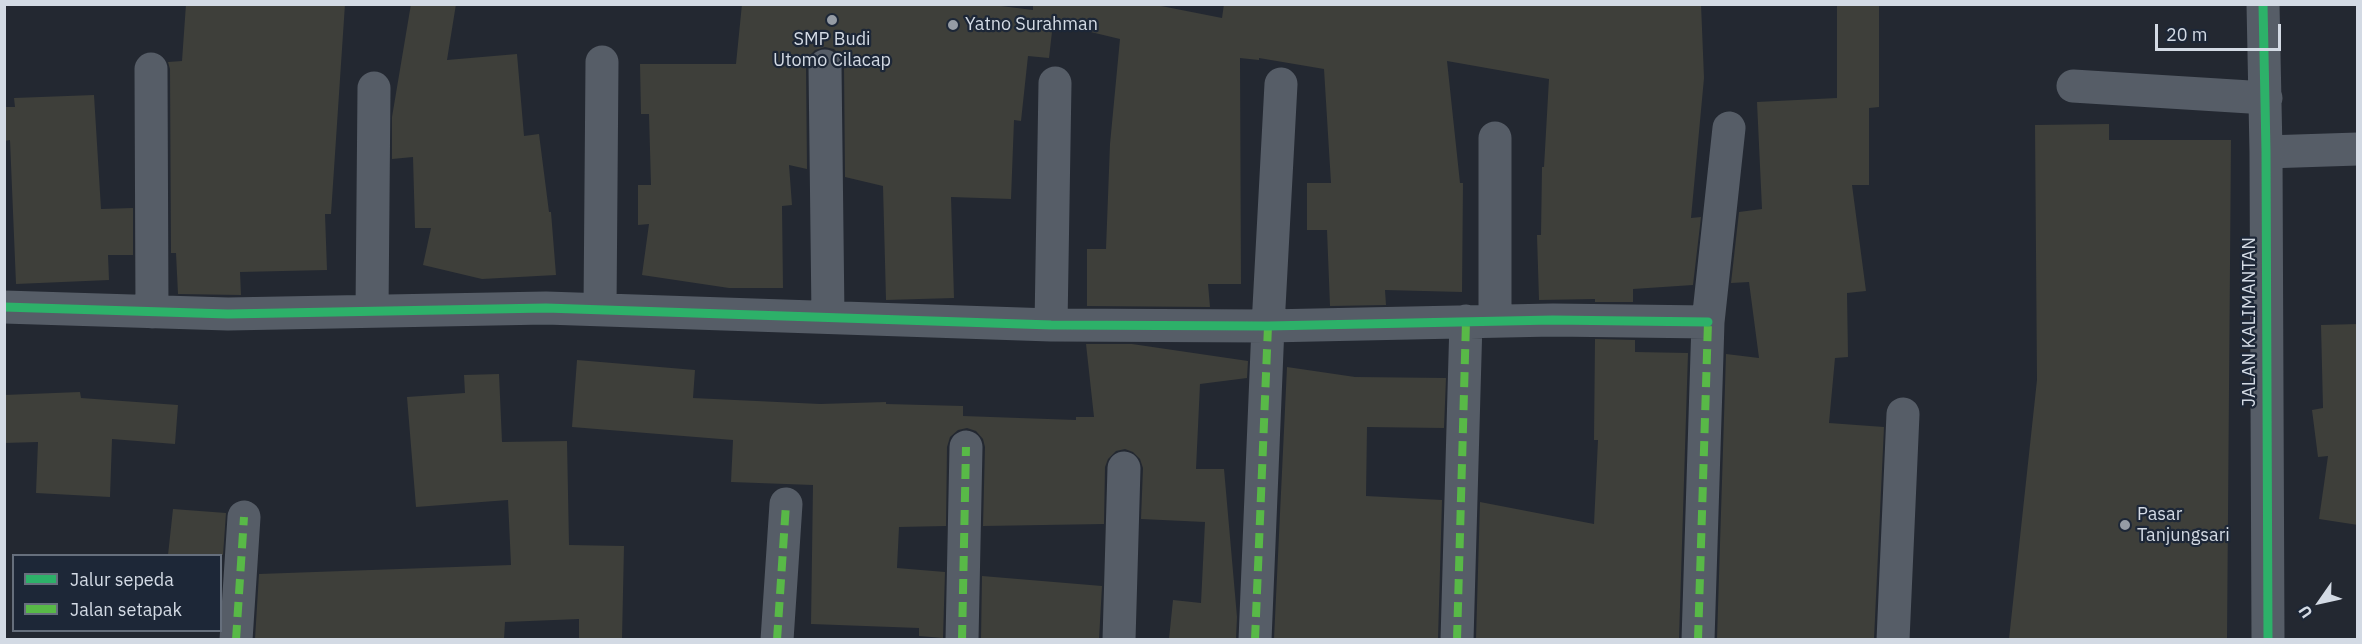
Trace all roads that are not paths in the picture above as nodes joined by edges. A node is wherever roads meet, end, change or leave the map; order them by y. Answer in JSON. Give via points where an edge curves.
{"nodes":[{"id":1,"x":2263,"y":4,"type":"edge"},
{"id":2,"x":602,"y":62,"type":"dead end"},
{"id":3,"x":825,"y":66,"type":"dead end"},
{"id":4,"x":152,"y":69,"type":"dead end"},
{"id":5,"x":1055,"y":83,"type":"dead end"},
{"id":6,"x":1281,"y":84,"type":"dead end"},
{"id":7,"x":2073,"y":86,"type":"dead end"},
{"id":8,"x":374,"y":88,"type":"dead end"},
{"id":9,"x":2266,"y":98,"type":"junction"},
{"id":10,"x":1729,"y":128,"type":"dead end"},
{"id":11,"x":1496,"y":138,"type":"dead end"},
{"id":12,"x":2358,"y":149,"type":"edge"},
{"id":13,"x":2266,"y":152,"type":"junction"},
{"id":14,"x":4,"y":308,"type":"edge"},
{"id":15,"x":600,"y":309,"type":"junction"},
{"id":16,"x":372,"y":311,"type":"junction"},
{"id":17,"x":152,"y":312,"type":"junction"},
{"id":18,"x":828,"y":317,"type":"junction"},
{"id":19,"x":1480,"y":321,"type":"junction"},
{"id":20,"x":1708,"y":322,"type":"junction"},
{"id":21,"x":1051,"y":325,"type":"junction"},
{"id":22,"x":1268,"y":326,"type":"junction"},
{"id":23,"x":1903,"y":414,"type":"dead end"},
{"id":24,"x":966,"y":447,"type":"dead end"},
{"id":25,"x":1124,"y":468,"type":"dead end"},
{"id":26,"x":786,"y":504,"type":"dead end"},
{"id":27,"x":244,"y":516,"type":"dead end"},
{"id":28,"x":236,"y":639,"type":"edge"},
{"id":29,"x":777,"y":639,"type":"edge"},
{"id":30,"x":962,"y":639,"type":"edge"},
{"id":31,"x":1119,"y":639,"type":"edge"},
{"id":32,"x":1255,"y":639,"type":"edge"},
{"id":33,"x":1456,"y":639,"type":"edge"},
{"id":34,"x":1698,"y":639,"type":"edge"},
{"id":35,"x":1893,"y":639,"type":"edge"},
{"id":36,"x":2268,"y":639,"type":"edge"}],
"edges":[{"from":1,"to":9,"type":"street","name":"JALAN KALIMANTAN"},
{"from":2,"to":15,"type":"street"},
{"from":3,"to":18,"type":"street"},
{"from":4,"to":17,"type":"street"},
{"from":5,"to":21,"type":"street"},
{"from":6,"to":22,"type":"street"},
{"from":7,"to":9,"type":"street"},
{"from":8,"to":16,"type":"street"},
{"from":9,"to":13,"type":"street","name":"JALAN KALIMANTAN"},
{"from":10,"to":20,"type":"street"},
{"from":11,"to":19,"type":"street"},
{"from":12,"to":13,"type":"street"},
{"from":13,"to":36,"type":"street","name":"JALAN KALIMANTAN"},
{"from":14,"to":17,"type":"street"},
{"from":15,"to":16,"type":"street"},
{"from":15,"to":18,"type":"street"},
{"from":16,"to":17,"type":"street"},
{"from":18,"to":21,"type":"street"},
{"from":19,"to":20,"type":"street"},
{"from":19,"to":22,"type":"street"},
{"from":19,"to":33,"type":"street"},
{"from":20,"to":34,"type":"street"},
{"from":21,"to":22,"type":"street"},
{"from":22,"to":32,"type":"street"},
{"from":23,"to":35,"type":"street"},
{"from":24,"to":30,"type":"street"},
{"from":25,"to":31,"type":"street"},
{"from":26,"to":29,"type":"street"},
{"from":27,"to":28,"type":"street"}]}
